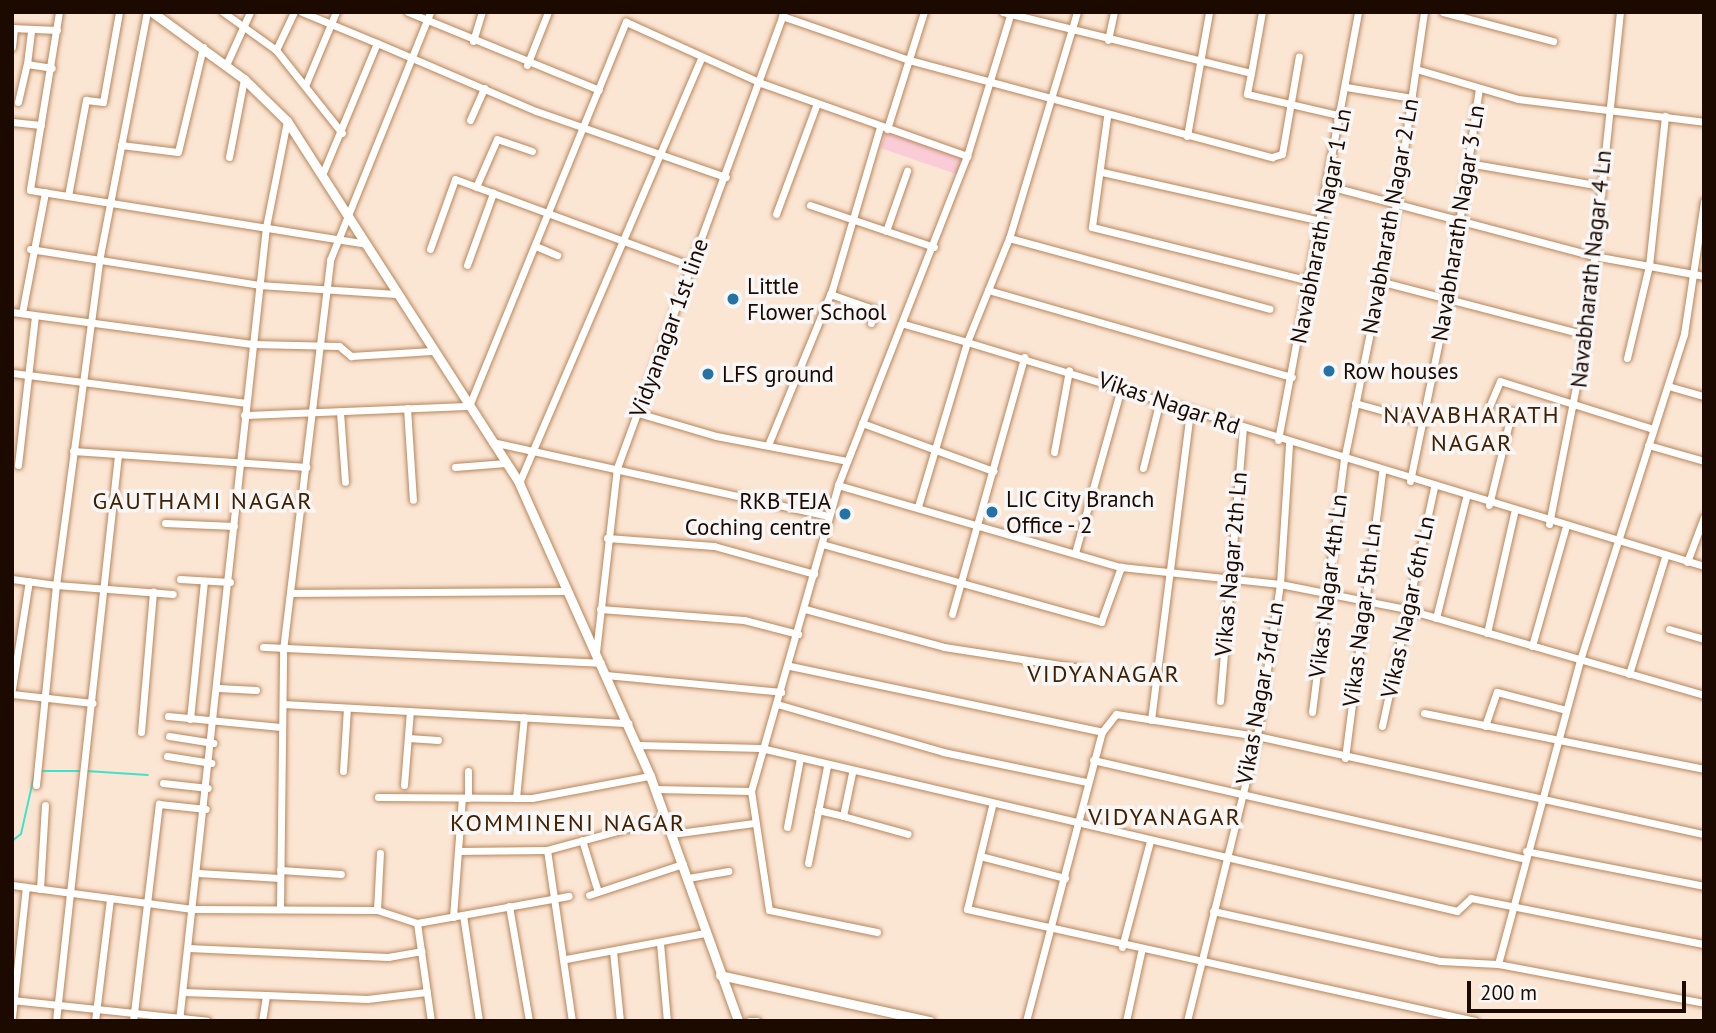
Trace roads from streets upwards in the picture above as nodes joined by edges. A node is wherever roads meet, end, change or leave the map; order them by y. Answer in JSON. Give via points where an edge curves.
{"nodes":[{"id":1,"x":59,"y":12,"type":"edge"},
{"id":2,"x":119,"y":12,"type":"edge"},
{"id":3,"x":150,"y":12,"type":"edge"},
{"id":4,"x":223,"y":12,"type":"edge"},
{"id":5,"x":250,"y":12,"type":"edge"},
{"id":6,"x":293,"y":12,"type":"edge"},
{"id":7,"x":302,"y":12,"type":"edge"},
{"id":8,"x":336,"y":12,"type":"edge"},
{"id":9,"x":408,"y":12,"type":"edge"},
{"id":10,"x":430,"y":12,"type":"edge"},
{"id":11,"x":482,"y":12,"type":"edge"},
{"id":12,"x":548,"y":12,"type":"edge"},
{"id":13,"x":924,"y":12,"type":"edge"},
{"id":14,"x":1077,"y":12,"type":"edge"},
{"id":15,"x":1114,"y":12,"type":"edge"},
{"id":16,"x":1209,"y":12,"type":"edge"},
{"id":17,"x":1262,"y":12,"type":"edge"},
{"id":18,"x":1358,"y":12,"type":"edge"},
{"id":19,"x":1424,"y":12,"type":"edge"},
{"id":20,"x":1443,"y":12,"type":"edge"},
{"id":21,"x":1620,"y":12,"type":"edge"},
{"id":22,"x":1008,"y":13,"type":"edge"},
{"id":23,"x":783,"y":14,"type":"edge"},
{"id":24,"x":428,"y":21,"type":"junction"},
{"id":25,"x":330,"y":24,"type":"junction"},
{"id":26,"x":243,"y":27,"type":"junction"},
{"id":27,"x":13,"y":28,"type":"edge"},
{"id":28,"x":31,"y":29,"type":"junction"},
{"id":29,"x":57,"y":30,"type":"junction"},
{"id":30,"x":1073,"y":32,"type":"junction"},
{"id":31,"x":1108,"y":40,"type":"junction"},
{"id":32,"x":473,"y":41,"type":"junction"},
{"id":33,"x":1553,"y":41,"type":"dead end"},
{"id":34,"x":377,"y":43,"type":"junction"},
{"id":35,"x":12,"y":47,"type":"edge"},
{"id":36,"x":203,"y":47,"type":"junction"},
{"id":37,"x":276,"y":50,"type":"junction"},
{"id":38,"x":414,"y":56,"type":"junction"},
{"id":39,"x":1299,"y":56,"type":"dead end"},
{"id":40,"x":701,"y":58,"type":"junction"},
{"id":41,"x":909,"y":60,"type":"junction"},
{"id":42,"x":27,"y":64,"type":"junction"},
{"id":43,"x":1200,"y":64,"type":"junction"},
{"id":44,"x":226,"y":65,"type":"junction"},
{"id":45,"x":527,"y":65,"type":"junction"},
{"id":46,"x":52,"y":68,"type":"junction"},
{"id":47,"x":1416,"y":69,"type":"junction"},
{"id":48,"x":1251,"y":73,"type":"junction"},
{"id":49,"x":244,"y":79,"type":"junction"},
{"id":50,"x":992,"y":82,"type":"junction"},
{"id":51,"x":761,"y":83,"type":"junction"},
{"id":52,"x":305,"y":86,"type":"junction"},
{"id":53,"x":484,"y":88,"type":"junction"},
{"id":54,"x":1346,"y":88,"type":"junction"},
{"id":55,"x":1479,"y":88,"type":"junction"},
{"id":56,"x":599,"y":90,"type":"junction"},
{"id":57,"x":1412,"y":98,"type":"junction"},
{"id":58,"x":1054,"y":99,"type":"junction"},
{"id":59,"x":18,"y":102,"type":"dead end"},
{"id":60,"x":817,"y":103,"type":"junction"},
{"id":61,"x":1291,"y":106,"type":"junction"},
{"id":62,"x":1609,"y":109,"type":"junction"},
{"id":63,"x":1342,"y":116,"type":"junction"},
{"id":64,"x":1665,"y":116,"type":"junction"},
{"id":65,"x":1107,"y":117,"type":"junction"},
{"id":66,"x":470,"y":120,"type":"dead end"},
{"id":67,"x":287,"y":121,"type":"junction"},
{"id":68,"x":12,"y":122,"type":"edge"},
{"id":69,"x":1704,"y":122,"type":"edge"},
{"id":70,"x":41,"y":125,"type":"junction"},
{"id":71,"x":586,"y":128,"type":"junction"},
{"id":72,"x":883,"y":128,"type":"junction"},
{"id":73,"x":342,"y":132,"type":"junction"},
{"id":74,"x":1187,"y":136,"type":"junction"},
{"id":75,"x":121,"y":145,"type":"junction"},
{"id":76,"x":532,"y":151,"type":"dead end"},
{"id":77,"x":660,"y":152,"type":"junction"},
{"id":78,"x":967,"y":156,"type":"junction"},
{"id":79,"x":229,"y":157,"type":"dead end"},
{"id":80,"x":1468,"y":163,"type":"junction"},
{"id":81,"x":907,"y":172,"type":"dead end"},
{"id":82,"x":1102,"y":172,"type":"junction"},
{"id":83,"x":322,"y":175,"type":"junction"},
{"id":84,"x":726,"y":177,"type":"junction"},
{"id":85,"x":1328,"y":186,"type":"junction"},
{"id":86,"x":1601,"y":186,"type":"junction"},
{"id":87,"x":476,"y":187,"type":"junction"},
{"id":88,"x":45,"y":192,"type":"junction"},
{"id":89,"x":493,"y":192,"type":"junction"},
{"id":90,"x":68,"y":196,"type":"junction"},
{"id":91,"x":1704,"y":201,"type":"edge"},
{"id":92,"x":110,"y":202,"type":"junction"},
{"id":93,"x":1396,"y":204,"type":"junction"},
{"id":94,"x":810,"y":205,"type":"dead end"},
{"id":95,"x":348,"y":212,"type":"junction"},
{"id":96,"x":551,"y":214,"type":"junction"},
{"id":97,"x":776,"y":214,"type":"dead end"},
{"id":98,"x":853,"y":219,"type":"junction"},
{"id":99,"x":1322,"y":221,"type":"junction"},
{"id":100,"x":1703,"y":221,"type":"edge"},
{"id":101,"x":1459,"y":223,"type":"junction"},
{"id":102,"x":266,"y":227,"type":"junction"},
{"id":103,"x":886,"y":231,"type":"junction"},
{"id":104,"x":338,"y":237,"type":"junction"},
{"id":105,"x":1009,"y":238,"type":"junction"},
{"id":106,"x":621,"y":240,"type":"junction"},
{"id":107,"x":368,"y":245,"type":"junction"},
{"id":108,"x":538,"y":247,"type":"junction"},
{"id":109,"x":934,"y":247,"type":"junction"},
{"id":110,"x":30,"y":249,"type":"junction"},
{"id":111,"x":430,"y":249,"type":"dead end"},
{"id":112,"x":557,"y":255,"type":"dead end"},
{"id":113,"x":1594,"y":256,"type":"junction"},
{"id":114,"x":99,"y":261,"type":"junction"},
{"id":115,"x":467,"y":265,"type":"dead end"},
{"id":116,"x":692,"y":266,"type":"junction"},
{"id":117,"x":1649,"y":266,"type":"junction"},
{"id":118,"x":1701,"y":275,"type":"edge"},
{"id":119,"x":1311,"y":281,"type":"junction"},
{"id":120,"x":1379,"y":281,"type":"junction"},
{"id":121,"x":259,"y":285,"type":"junction"},
{"id":122,"x":327,"y":289,"type":"junction"},
{"id":123,"x":988,"y":290,"type":"junction"},
{"id":124,"x":396,"y":294,"type":"junction"},
{"id":125,"x":830,"y":295,"type":"junction"},
{"id":126,"x":1448,"y":298,"type":"junction"},
{"id":127,"x":1270,"y":309,"type":"dead end"},
{"id":128,"x":12,"y":312,"type":"edge"},
{"id":129,"x":22,"y":313,"type":"junction"},
{"id":130,"x":35,"y":316,"type":"junction"},
{"id":131,"x":90,"y":323,"type":"junction"},
{"id":132,"x":871,"y":323,"type":"dead end"},
{"id":133,"x":904,"y":324,"type":"junction"},
{"id":134,"x":1587,"y":335,"type":"junction"},
{"id":135,"x":967,"y":342,"type":"junction"},
{"id":136,"x":252,"y":344,"type":"junction"},
{"id":137,"x":320,"y":346,"type":"junction"},
{"id":138,"x":432,"y":351,"type":"junction"},
{"id":139,"x":1024,"y":357,"type":"junction"},
{"id":140,"x":1627,"y":358,"type":"dead end"},
{"id":141,"x":1069,"y":370,"type":"junction"},
{"id":142,"x":12,"y":373,"type":"edge"},
{"id":143,"x":27,"y":375,"type":"junction"},
{"id":144,"x":1292,"y":377,"type":"junction"},
{"id":145,"x":85,"y":382,"type":"junction"},
{"id":146,"x":1122,"y":385,"type":"junction"},
{"id":147,"x":1668,"y":386,"type":"junction"},
{"id":148,"x":1704,"y":396,"type":"edge"},
{"id":149,"x":1160,"y":400,"type":"junction"},
{"id":150,"x":245,"y":403,"type":"junction"},
{"id":151,"x":1355,"y":403,"type":"junction"},
{"id":152,"x":1576,"y":404,"type":"junction"},
{"id":153,"x":469,"y":406,"type":"junction"},
{"id":154,"x":1489,"y":407,"type":"dead end"},
{"id":155,"x":407,"y":408,"type":"junction"},
{"id":156,"x":1190,"y":411,"type":"junction"},
{"id":157,"x":1512,"y":411,"type":"dead end"},
{"id":158,"x":340,"y":412,"type":"junction"},
{"id":159,"x":638,"y":413,"type":"junction"},
{"id":160,"x":310,"y":414,"type":"junction"},
{"id":161,"x":244,"y":415,"type":"junction"},
{"id":162,"x":1424,"y":422,"type":"junction"},
{"id":163,"x":862,"y":423,"type":"junction"},
{"id":164,"x":1243,"y":428,"type":"junction"},
{"id":165,"x":1653,"y":429,"type":"junction"},
{"id":166,"x":1279,"y":440,"type":"junction"},
{"id":167,"x":492,"y":442,"type":"junction"},
{"id":168,"x":1289,"y":443,"type":"junction"},
{"id":169,"x":1648,"y":445,"type":"junction"},
{"id":170,"x":768,"y":446,"type":"junction"},
{"id":171,"x":530,"y":447,"type":"junction"},
{"id":172,"x":73,"y":451,"type":"junction"},
{"id":173,"x":934,"y":452,"type":"junction"},
{"id":174,"x":1054,"y":452,"type":"dead end"},
{"id":175,"x":118,"y":455,"type":"junction"},
{"id":176,"x":1344,"y":460,"type":"junction"},
{"id":177,"x":847,"y":461,"type":"junction"},
{"id":178,"x":1704,"y":461,"type":"edge"},
{"id":179,"x":239,"y":463,"type":"junction"},
{"id":180,"x":506,"y":463,"type":"junction"},
{"id":181,"x":18,"y":466,"type":"dead end"},
{"id":182,"x":306,"y":467,"type":"junction"},
{"id":183,"x":455,"y":467,"type":"dead end"},
{"id":184,"x":617,"y":468,"type":"junction"},
{"id":185,"x":1143,"y":468,"type":"dead end"},
{"id":186,"x":993,"y":471,"type":"junction"},
{"id":187,"x":1382,"y":472,"type":"junction"},
{"id":188,"x":1410,"y":481,"type":"junction"},
{"id":189,"x":345,"y":482,"type":"dead end"},
{"id":190,"x":519,"y":483,"type":"junction"},
{"id":191,"x":838,"y":485,"type":"junction"},
{"id":192,"x":1434,"y":488,"type":"junction"},
{"id":193,"x":1466,"y":498,"type":"junction"},
{"id":194,"x":413,"y":500,"type":"dead end"},
{"id":195,"x":1489,"y":505,"type":"junction"},
{"id":196,"x":918,"y":506,"type":"junction"},
{"id":197,"x":1514,"y":513,"type":"junction"},
{"id":198,"x":829,"y":516,"type":"junction"},
{"id":199,"x":1704,"y":517,"type":"edge"},
{"id":200,"x":164,"y":523,"type":"dead end"},
{"id":201,"x":979,"y":524,"type":"junction"},
{"id":202,"x":1549,"y":524,"type":"junction"},
{"id":203,"x":234,"y":526,"type":"junction"},
{"id":204,"x":1565,"y":529,"type":"junction"},
{"id":205,"x":607,"y":538,"type":"junction"},
{"id":206,"x":822,"y":544,"type":"junction"},
{"id":207,"x":1620,"y":544,"type":"junction"},
{"id":208,"x":1075,"y":553,"type":"junction"},
{"id":209,"x":1665,"y":556,"type":"junction"},
{"id":210,"x":1687,"y":562,"type":"junction"},
{"id":211,"x":1704,"y":566,"type":"edge"},
{"id":212,"x":1121,"y":567,"type":"junction"},
{"id":213,"x":814,"y":574,"type":"junction"},
{"id":214,"x":1168,"y":574,"type":"junction"},
{"id":215,"x":12,"y":579,"type":"edge"},
{"id":216,"x":180,"y":579,"type":"dead end"},
{"id":217,"x":1227,"y":579,"type":"junction"},
{"id":218,"x":29,"y":581,"type":"junction"},
{"id":219,"x":204,"y":581,"type":"junction"},
{"id":220,"x":230,"y":582,"type":"junction"},
{"id":221,"x":961,"y":583,"type":"junction"},
{"id":222,"x":1280,"y":584,"type":"junction"},
{"id":223,"x":56,"y":585,"type":"junction"},
{"id":224,"x":104,"y":587,"type":"junction"},
{"id":225,"x":153,"y":592,"type":"junction"},
{"id":226,"x":565,"y":592,"type":"junction"},
{"id":227,"x":290,"y":593,"type":"junction"},
{"id":228,"x":173,"y":594,"type":"dead end"},
{"id":229,"x":1327,"y":594,"type":"junction"},
{"id":230,"x":1361,"y":601,"type":"junction"},
{"id":231,"x":600,"y":609,"type":"junction"},
{"id":232,"x":804,"y":609,"type":"junction"},
{"id":233,"x":1406,"y":609,"type":"junction"},
{"id":234,"x":952,"y":614,"type":"dead end"},
{"id":235,"x":1436,"y":618,"type":"junction"},
{"id":236,"x":1669,"y":629,"type":"dead end"},
{"id":237,"x":1487,"y":633,"type":"junction"},
{"id":238,"x":798,"y":634,"type":"junction"},
{"id":239,"x":1704,"y":639,"type":"edge"},
{"id":240,"x":1532,"y":646,"type":"junction"},
{"id":241,"x":263,"y":647,"type":"dead end"},
{"id":242,"x":283,"y":650,"type":"junction"},
{"id":243,"x":596,"y":653,"type":"junction"},
{"id":244,"x":1580,"y":660,"type":"junction"},
{"id":245,"x":601,"y":663,"type":"junction"},
{"id":246,"x":790,"y":666,"type":"junction"},
{"id":247,"x":1086,"y":669,"type":"dead end"},
{"id":248,"x":1629,"y":674,"type":"junction"},
{"id":249,"x":606,"y":675,"type":"junction"},
{"id":250,"x":218,"y":688,"type":"junction"},
{"id":251,"x":256,"y":690,"type":"dead end"},
{"id":252,"x":12,"y":691,"type":"edge"},
{"id":253,"x":781,"y":692,"type":"junction"},
{"id":254,"x":1704,"y":695,"type":"edge"},
{"id":255,"x":44,"y":698,"type":"junction"},
{"id":256,"x":1220,"y":701,"type":"dead end"},
{"id":257,"x":92,"y":703,"type":"junction"},
{"id":258,"x":283,"y":704,"type":"junction"},
{"id":259,"x":777,"y":704,"type":"junction"},
{"id":260,"x":347,"y":708,"type":"junction"},
{"id":261,"x":1566,"y":710,"type":"junction"},
{"id":262,"x":410,"y":711,"type":"junction"},
{"id":263,"x":1312,"y":712,"type":"dead end"},
{"id":264,"x":1424,"y":713,"type":"dead end"},
{"id":265,"x":168,"y":716,"type":"dead end"},
{"id":266,"x":524,"y":718,"type":"junction"},
{"id":267,"x":190,"y":719,"type":"junction"},
{"id":268,"x":1151,"y":720,"type":"junction"},
{"id":269,"x":215,"y":723,"type":"junction"},
{"id":270,"x":628,"y":723,"type":"junction"},
{"id":271,"x":1382,"y":726,"type":"dead end"},
{"id":272,"x":1485,"y":726,"type":"junction"},
{"id":273,"x":281,"y":727,"type":"junction"},
{"id":274,"x":141,"y":732,"type":"dead end"},
{"id":275,"x":1102,"y":732,"type":"junction"},
{"id":276,"x":169,"y":736,"type":"dead end"},
{"id":277,"x":1257,"y":736,"type":"junction"},
{"id":278,"x":408,"y":738,"type":"junction"},
{"id":279,"x":438,"y":740,"type":"dead end"},
{"id":280,"x":1557,"y":741,"type":"junction"},
{"id":281,"x":213,"y":743,"type":"junction"},
{"id":282,"x":638,"y":745,"type":"junction"},
{"id":283,"x":761,"y":748,"type":"junction"},
{"id":284,"x":167,"y":756,"type":"dead end"},
{"id":285,"x":800,"y":758,"type":"junction"},
{"id":286,"x":1345,"y":758,"type":"junction"},
{"id":287,"x":1093,"y":760,"type":"junction"},
{"id":288,"x":211,"y":763,"type":"junction"},
{"id":289,"x":827,"y":766,"type":"junction"},
{"id":290,"x":1704,"y":769,"type":"edge"},
{"id":291,"x":343,"y":771,"type":"dead end"},
{"id":292,"x":468,"y":771,"type":"dead end"},
{"id":293,"x":852,"y":772,"type":"junction"},
{"id":294,"x":650,"y":776,"type":"junction"},
{"id":295,"x":36,"y":781,"type":"dead end"},
{"id":296,"x":1086,"y":782,"type":"junction"},
{"id":297,"x":163,"y":783,"type":"dead end"},
{"id":298,"x":404,"y":785,"type":"dead end"},
{"id":299,"x":208,"y":788,"type":"junction"},
{"id":300,"x":655,"y":789,"type":"junction"},
{"id":301,"x":751,"y":791,"type":"junction"},
{"id":302,"x":1242,"y":795,"type":"junction"},
{"id":303,"x":378,"y":797,"type":"dead end"},
{"id":304,"x":465,"y":798,"type":"junction"},
{"id":305,"x":516,"y":798,"type":"junction"},
{"id":306,"x":1539,"y":803,"type":"junction"},
{"id":307,"x":45,"y":805,"type":"dead end"},
{"id":308,"x":992,"y":806,"type":"junction"},
{"id":309,"x":206,"y":809,"type":"junction"},
{"id":310,"x":818,"y":810,"type":"junction"},
{"id":311,"x":843,"y":816,"type":"junction"},
{"id":312,"x":666,"y":818,"type":"junction"},
{"id":313,"x":754,"y":823,"type":"junction"},
{"id":314,"x":1077,"y":824,"type":"junction"},
{"id":315,"x":787,"y":827,"type":"dead end"},
{"id":316,"x":671,"y":834,"type":"junction"},
{"id":317,"x":908,"y":834,"type":"dead end"},
{"id":318,"x":1704,"y":834,"type":"edge"},
{"id":319,"x":582,"y":840,"type":"junction"},
{"id":320,"x":1150,"y":841,"type":"junction"},
{"id":321,"x":547,"y":850,"type":"junction"},
{"id":322,"x":458,"y":851,"type":"junction"},
{"id":323,"x":380,"y":853,"type":"dead end"},
{"id":324,"x":1525,"y":855,"type":"junction"},
{"id":325,"x":980,"y":856,"type":"junction"},
{"id":326,"x":1226,"y":859,"type":"junction"},
{"id":327,"x":808,"y":863,"type":"dead end"},
{"id":328,"x":682,"y":864,"type":"junction"},
{"id":329,"x":728,"y":871,"type":"dead end"},
{"id":330,"x":198,"y":873,"type":"junction"},
{"id":331,"x":341,"y":873,"type":"dead end"},
{"id":332,"x":280,"y":874,"type":"junction"},
{"id":333,"x":688,"y":878,"type":"junction"},
{"id":334,"x":1065,"y":878,"type":"junction"},
{"id":335,"x":12,"y":885,"type":"edge"},
{"id":336,"x":1704,"y":886,"type":"edge"},
{"id":337,"x":26,"y":887,"type":"junction"},
{"id":338,"x":40,"y":889,"type":"junction"},
{"id":339,"x":598,"y":892,"type":"junction"},
{"id":340,"x":73,"y":893,"type":"junction"},
{"id":341,"x":589,"y":895,"type":"dead end"},
{"id":342,"x":569,"y":896,"type":"dead end"},
{"id":343,"x":110,"y":898,"type":"junction"},
{"id":344,"x":554,"y":900,"type":"junction"},
{"id":345,"x":147,"y":903,"type":"junction"},
{"id":346,"x":1512,"y":904,"type":"junction"},
{"id":347,"x":509,"y":906,"type":"junction"},
{"id":348,"x":280,"y":908,"type":"junction"},
{"id":349,"x":192,"y":909,"type":"junction"},
{"id":350,"x":377,"y":910,"type":"junction"},
{"id":351,"x":1213,"y":911,"type":"junction"},
{"id":352,"x":463,"y":915,"type":"junction"},
{"id":353,"x":453,"y":917,"type":"junction"},
{"id":354,"x":417,"y":923,"type":"junction"},
{"id":355,"x":1049,"y":928,"type":"junction"},
{"id":356,"x":877,"y":932,"type":"dead end"},
{"id":357,"x":705,"y":933,"type":"junction"},
{"id":358,"x":660,"y":943,"type":"junction"},
{"id":359,"x":1704,"y":944,"type":"edge"},
{"id":360,"x":1122,"y":947,"type":"junction"},
{"id":361,"x":188,"y":948,"type":"junction"},
{"id":362,"x":421,"y":951,"type":"junction"},
{"id":363,"x":613,"y":951,"type":"junction"},
{"id":364,"x":1141,"y":952,"type":"junction"},
{"id":365,"x":566,"y":959,"type":"junction"},
{"id":366,"x":1498,"y":964,"type":"junction"},
{"id":367,"x":1200,"y":965,"type":"junction"},
{"id":368,"x":720,"y":975,"type":"junction"},
{"id":369,"x":183,"y":992,"type":"junction"},
{"id":370,"x":427,"y":992,"type":"junction"},
{"id":371,"x":266,"y":995,"type":"junction"},
{"id":372,"x":13,"y":1001,"type":"edge"},
{"id":373,"x":1704,"y":1003,"type":"edge"},
{"id":374,"x":58,"y":1006,"type":"junction"},
{"id":375,"x":96,"y":1010,"type":"junction"},
{"id":376,"x":12,"y":1017,"type":"edge"},
{"id":377,"x":133,"y":1017,"type":"edge"},
{"id":378,"x":889,"y":1017,"type":"edge"},
{"id":379,"x":179,"y":1020,"type":"edge"},
{"id":380,"x":56,"y":1021,"type":"edge"},
{"id":381,"x":95,"y":1021,"type":"edge"},
{"id":382,"x":207,"y":1021,"type":"edge"},
{"id":383,"x":262,"y":1021,"type":"edge"},
{"id":384,"x":431,"y":1021,"type":"edge"},
{"id":385,"x":479,"y":1021,"type":"edge"},
{"id":386,"x":529,"y":1021,"type":"edge"},
{"id":387,"x":572,"y":1021,"type":"edge"},
{"id":388,"x":620,"y":1021,"type":"edge"},
{"id":389,"x":667,"y":1021,"type":"edge"},
{"id":390,"x":738,"y":1021,"type":"edge"},
{"id":391,"x":749,"y":1021,"type":"edge"},
{"id":392,"x":757,"y":1021,"type":"edge"},
{"id":393,"x":930,"y":1021,"type":"edge"},
{"id":394,"x":1026,"y":1021,"type":"edge"},
{"id":395,"x":1126,"y":1021,"type":"edge"},
{"id":396,"x":1187,"y":1021,"type":"edge"},
{"id":397,"x":1475,"y":1021,"type":"edge"}],
"edges":[{"from":1,"to":29,"type":"street"},
{"from":2,"to":90,"type":"street","via":[[103,102],[86,100]]},
{"from":3,"to":36,"type":"street"},
{"from":3,"to":75,"type":"street"},
{"from":4,"to":26,"type":"street"},
{"from":5,"to":26,"type":"street"},
{"from":6,"to":37,"type":"street"},
{"from":7,"to":25,"type":"street"},
{"from":8,"to":25,"type":"street"},
{"from":9,"to":24,"type":"street"},
{"from":10,"to":24,"type":"street"},
{"from":11,"to":32,"type":"street"},
{"from":12,"to":45,"type":"street"},
{"from":13,"to":41,"type":"street"},
{"from":14,"to":30,"type":"street"},
{"from":15,"to":31,"type":"street"},
{"from":16,"to":43,"type":"street"},
{"from":17,"to":48,"type":"street"},
{"from":18,"to":54,"type":"street","name":"Navabharath Nagar 1 Ln"},
{"from":19,"to":47,"type":"street","name":"Navabharath Nagar 2 Ln"},
{"from":20,"to":33,"type":"street"},
{"from":21,"to":62,"type":"street","name":"Navabharath Nagar 4 Ln"},
{"from":22,"to":30,"type":"street"},
{"from":22,"to":50,"type":"street"},
{"from":23,"to":41,"type":"street"},
{"from":23,"to":51,"type":"street","name":"Vidyanagar 1st line"},
{"from":24,"to":32,"type":"street"},
{"from":24,"to":38,"type":"street"},
{"from":25,"to":34,"type":"street"},
{"from":25,"to":52,"type":"street"},
{"from":26,"to":37,"type":"street"},
{"from":26,"to":44,"type":"street"},
{"from":27,"to":28,"type":"street"},
{"from":27,"to":35,"type":"street"},
{"from":28,"to":29,"type":"street"},
{"from":28,"to":42,"type":"street"},
{"from":29,"to":46,"type":"street"},
{"from":30,"to":31,"type":"street"},
{"from":30,"to":58,"type":"street"},
{"from":31,"to":43,"type":"street"},
{"from":32,"to":45,"type":"street"},
{"from":34,"to":38,"type":"street"},
{"from":34,"to":73,"type":"street"},
{"from":36,"to":44,"type":"street"},
{"from":36,"to":75,"type":"street","via":[[178,152]]},
{"from":37,"to":52,"type":"street"},
{"from":38,"to":53,"type":"street"},
{"from":38,"to":95,"type":"street"},
{"from":39,"to":61,"type":"street"},
{"from":40,"to":51,"type":"street"},
{"from":40,"to":56,"type":"street","via":[[629,21]]},
{"from":40,"to":77,"type":"street"},
{"from":41,"to":50,"type":"street"},
{"from":41,"to":72,"type":"street"},
{"from":42,"to":46,"type":"street"},
{"from":42,"to":59,"type":"street"},
{"from":43,"to":48,"type":"street"},
{"from":43,"to":74,"type":"street"},
{"from":44,"to":49,"type":"street"},
{"from":45,"to":56,"type":"street"},
{"from":46,"to":70,"type":"street"},
{"from":47,"to":55,"type":"street"},
{"from":47,"to":57,"type":"street","name":"Navabharath Nagar 2 Ln"},
{"from":48,"to":61,"type":"street","via":[[1247,94]]},
{"from":49,"to":67,"type":"street"},
{"from":49,"to":79,"type":"street"},
{"from":50,"to":58,"type":"street"},
{"from":50,"to":78,"type":"street"},
{"from":51,"to":60,"type":"street"},
{"from":51,"to":84,"type":"street","name":"Vidyanagar 1st line"},
{"from":52,"to":73,"type":"street"},
{"from":53,"to":66,"type":"street"},
{"from":53,"to":71,"type":"street"},
{"from":54,"to":57,"type":"street"},
{"from":54,"to":63,"type":"street","name":"Navabharath Nagar 1 Ln"},
{"from":55,"to":62,"type":"street"},
{"from":55,"to":80,"type":"street","name":"Navabharath Nagar 3 Ln"},
{"from":56,"to":71,"type":"street"},
{"from":57,"to":93,"type":"street","name":"Navabharath Nagar 2 Ln"},
{"from":58,"to":65,"type":"street"},
{"from":58,"to":105,"type":"street"},
{"from":60,"to":72,"type":"street"},
{"from":60,"to":97,"type":"street"},
{"from":61,"to":63,"type":"street"},
{"from":61,"to":74,"type":"street","via":[[1277,157]]},
{"from":62,"to":64,"type":"street"},
{"from":62,"to":86,"type":"street","name":"Navabharath Nagar 4 Ln"},
{"from":63,"to":85,"type":"street","name":"Navabharath Nagar 1 Ln"},
{"from":64,"to":69,"type":"street"},
{"from":64,"to":117,"type":"street"},
{"from":65,"to":74,"type":"street"},
{"from":65,"to":82,"type":"street"},
{"from":67,"to":83,"type":"street"},
{"from":67,"to":102,"type":"street"},
{"from":68,"to":70,"type":"street"},
{"from":70,"to":88,"type":"street","via":[[30,190]]},
{"from":71,"to":77,"type":"street"},
{"from":71,"to":96,"type":"street"},
{"from":72,"to":78,"type":"street"},
{"from":72,"to":98,"type":"street"},
{"from":73,"to":83,"type":"street"},
{"from":75,"to":92,"type":"street"},
{"from":76,"to":87,"type":"street","via":[[496,139]]},
{"from":77,"to":84,"type":"street"},
{"from":77,"to":106,"type":"street"},
{"from":78,"to":109,"type":"street"},
{"from":80,"to":86,"type":"street"},
{"from":80,"to":101,"type":"street","name":"Navabharath Nagar 3 Ln"},
{"from":81,"to":103,"type":"street"},
{"from":82,"to":99,"type":"street"},
{"from":82,"to":119,"type":"street","via":[[1092,226]]},
{"from":83,"to":95,"type":"street"},
{"from":84,"to":116,"type":"street","name":"Vidyanagar 1st line"},
{"from":85,"to":93,"type":"street"},
{"from":85,"to":99,"type":"street","name":"Navabharath Nagar 1 Ln"},
{"from":86,"to":113,"type":"street","name":"Navabharath Nagar 4 Ln"},
{"from":87,"to":89,"type":"street"},
{"from":87,"to":111,"type":"street","via":[[455,179]]},
{"from":88,"to":90,"type":"street"},
{"from":88,"to":110,"type":"street"},
{"from":89,"to":96,"type":"street"},
{"from":89,"to":115,"type":"street"},
{"from":90,"to":92,"type":"street"},
{"from":91,"to":100,"type":"street"},
{"from":92,"to":102,"type":"street"},
{"from":92,"to":114,"type":"street"},
{"from":93,"to":101,"type":"street"},
{"from":93,"to":120,"type":"street","name":"Navabharath Nagar 2 Ln"},
{"from":94,"to":98,"type":"street"},
{"from":95,"to":104,"type":"street"},
{"from":95,"to":107,"type":"street"},
{"from":96,"to":106,"type":"street"},
{"from":96,"to":108,"type":"street"},
{"from":98,"to":103,"type":"street"},
{"from":98,"to":125,"type":"street"},
{"from":99,"to":119,"type":"street","name":"Navabharath Nagar 1 Ln"},
{"from":100,"to":118,"type":"street"},
{"from":101,"to":113,"type":"street"},
{"from":101,"to":126,"type":"street","name":"Navabharath Nagar 3 Ln"},
{"from":102,"to":104,"type":"street"},
{"from":102,"to":121,"type":"street"},
{"from":103,"to":109,"type":"street"},
{"from":104,"to":107,"type":"street"},
{"from":104,"to":122,"type":"street"},
{"from":105,"to":123,"type":"street"},
{"from":105,"to":127,"type":"street"},
{"from":106,"to":116,"type":"street"},
{"from":106,"to":171,"type":"street"},
{"from":107,"to":124,"type":"street"},
{"from":108,"to":112,"type":"street"},
{"from":108,"to":153,"type":"street"},
{"from":109,"to":133,"type":"street"},
{"from":110,"to":114,"type":"street"},
{"from":110,"to":129,"type":"street"},
{"from":113,"to":117,"type":"street"},
{"from":113,"to":134,"type":"street","name":"Navabharath Nagar 4 Ln"},
{"from":114,"to":121,"type":"street"},
{"from":114,"to":131,"type":"street"},
{"from":116,"to":159,"type":"street","name":"Vidyanagar 1st line"},
{"from":117,"to":118,"type":"street"},
{"from":117,"to":140,"type":"street"},
{"from":118,"to":147,"type":"street"},
{"from":119,"to":144,"type":"street","name":"Navabharath Nagar 1 Ln"},
{"from":120,"to":126,"type":"street"},
{"from":120,"to":151,"type":"street","name":"Navabharath Nagar 2 Ln"},
{"from":121,"to":122,"type":"street"},
{"from":121,"to":136,"type":"street"},
{"from":122,"to":124,"type":"street"},
{"from":122,"to":137,"type":"street"},
{"from":123,"to":135,"type":"street"},
{"from":123,"to":144,"type":"street"},
{"from":124,"to":138,"type":"street"},
{"from":125,"to":132,"type":"street","via":[[876,310]]},
{"from":125,"to":170,"type":"street"},
{"from":126,"to":134,"type":"street"},
{"from":126,"to":162,"type":"street","name":"Navabharath Nagar 3 Ln"},
{"from":128,"to":129,"type":"street"},
{"from":129,"to":130,"type":"street"},
{"from":130,"to":131,"type":"street"},
{"from":130,"to":143,"type":"street"},
{"from":131,"to":136,"type":"street"},
{"from":131,"to":145,"type":"street"},
{"from":133,"to":135,"type":"street","name":"Vikas Nagar Rd"},
{"from":133,"to":163,"type":"street"},
{"from":134,"to":152,"type":"street","name":"Navabharath Nagar 4 Ln"},
{"from":135,"to":139,"type":"street","name":"Vikas Nagar Rd"},
{"from":135,"to":173,"type":"street"},
{"from":136,"to":137,"type":"street"},
{"from":136,"to":150,"type":"street"},
{"from":137,"to":138,"type":"street","via":[[339,346],[351,356]]},
{"from":137,"to":160,"type":"street"},
{"from":138,"to":153,"type":"street"},
{"from":139,"to":141,"type":"street","name":"Vikas Nagar Rd"},
{"from":139,"to":186,"type":"street"},
{"from":141,"to":146,"type":"street","name":"Vikas Nagar Rd"},
{"from":141,"to":174,"type":"street"},
{"from":142,"to":143,"type":"street"},
{"from":143,"to":145,"type":"street"},
{"from":143,"to":181,"type":"street"},
{"from":144,"to":166,"type":"street","name":"Navabharath Nagar 1 Ln"},
{"from":145,"to":150,"type":"street"},
{"from":145,"to":172,"type":"street"},
{"from":146,"to":149,"type":"street","name":"Vikas Nagar Rd"},
{"from":146,"to":208,"type":"street"},
{"from":147,"to":148,"type":"street"},
{"from":147,"to":165,"type":"street"},
{"from":149,"to":156,"type":"street","name":"Vikas Nagar Rd"},
{"from":149,"to":185,"type":"street"},
{"from":150,"to":161,"type":"street"},
{"from":151,"to":162,"type":"street"},
{"from":151,"to":176,"type":"street","name":"Navabharath Nagar 2 Ln"},
{"from":152,"to":154,"type":"street","via":[[1500,381]]},
{"from":152,"to":165,"type":"street"},
{"from":152,"to":202,"type":"street","name":"Navabharath Nagar 4 Ln"},
{"from":153,"to":155,"type":"street"},
{"from":153,"to":167,"type":"street"},
{"from":155,"to":158,"type":"street"},
{"from":155,"to":194,"type":"street"},
{"from":156,"to":164,"type":"street","name":"Vikas Nagar Rd"},
{"from":156,"to":214,"type":"street"},
{"from":157,"to":195,"type":"street"},
{"from":158,"to":160,"type":"street"},
{"from":158,"to":189,"type":"street"},
{"from":159,"to":170,"type":"street"},
{"from":159,"to":184,"type":"street","name":"Vidyanagar 1st line"},
{"from":160,"to":161,"type":"street"},
{"from":160,"to":182,"type":"street"},
{"from":161,"to":179,"type":"street"},
{"from":162,"to":188,"type":"street","name":"Navabharath Nagar 3 Ln"},
{"from":163,"to":173,"type":"street"},
{"from":163,"to":177,"type":"street"},
{"from":164,"to":166,"type":"street","name":"Vikas Nagar Rd"},
{"from":164,"to":217,"type":"street","name":"Vikas Nagar 2th Ln"},
{"from":165,"to":169,"type":"street"},
{"from":166,"to":168,"type":"street","name":"Vikas Nagar Rd"},
{"from":167,"to":171,"type":"street"},
{"from":167,"to":180,"type":"street"},
{"from":168,"to":176,"type":"street","name":"Vikas Nagar Rd"},
{"from":168,"to":222,"type":"street","name":"Vikas Nagar 3rd Ln"},
{"from":169,"to":178,"type":"street"},
{"from":169,"to":207,"type":"street"},
{"from":170,"to":177,"type":"street"},
{"from":171,"to":184,"type":"street"},
{"from":171,"to":190,"type":"street"},
{"from":172,"to":175,"type":"street"},
{"from":172,"to":223,"type":"street"},
{"from":173,"to":186,"type":"street"},
{"from":173,"to":196,"type":"street"},
{"from":175,"to":179,"type":"street"},
{"from":175,"to":224,"type":"street"},
{"from":176,"to":187,"type":"street","name":"Vikas Nagar Rd"},
{"from":176,"to":229,"type":"street","name":"Vikas Nagar 4th Ln"},
{"from":177,"to":191,"type":"street"},
{"from":179,"to":182,"type":"street"},
{"from":179,"to":203,"type":"street"},
{"from":180,"to":183,"type":"street"},
{"from":180,"to":190,"type":"street"},
{"from":182,"to":227,"type":"street"},
{"from":184,"to":198,"type":"street"},
{"from":184,"to":205,"type":"street","name":"Vidyanagar 1st line"},
{"from":186,"to":201,"type":"street"},
{"from":187,"to":188,"type":"street","name":"Vikas Nagar Rd"},
{"from":187,"to":230,"type":"street","name":"Vikas Nagar 5th Ln"},
{"from":188,"to":192,"type":"street","name":"Vikas Nagar Rd"},
{"from":190,"to":226,"type":"street"},
{"from":191,"to":196,"type":"street"},
{"from":191,"to":198,"type":"street"},
{"from":192,"to":193,"type":"street","name":"Vikas Nagar Rd"},
{"from":192,"to":233,"type":"street","name":"Vikas Nagar 6th Ln"},
{"from":193,"to":195,"type":"street","name":"Vikas Nagar Rd"},
{"from":193,"to":235,"type":"street"},
{"from":195,"to":197,"type":"street","name":"Vikas Nagar Rd"},
{"from":196,"to":201,"type":"street"},
{"from":197,"to":202,"type":"street","name":"Vikas Nagar Rd"},
{"from":197,"to":237,"type":"street"},
{"from":198,"to":206,"type":"street"},
{"from":199,"to":210,"type":"street"},
{"from":200,"to":203,"type":"street"},
{"from":201,"to":208,"type":"street"},
{"from":201,"to":221,"type":"street"},
{"from":202,"to":204,"type":"street","name":"Vikas Nagar Rd"},
{"from":203,"to":220,"type":"street"},
{"from":204,"to":207,"type":"street","name":"Vikas Nagar Rd"},
{"from":204,"to":240,"type":"street"},
{"from":205,"to":213,"type":"street","via":[[714,546]]},
{"from":205,"to":231,"type":"street","name":"Vidyanagar 1st line"},
{"from":206,"to":213,"type":"street"},
{"from":206,"to":221,"type":"street"},
{"from":207,"to":209,"type":"street","name":"Vikas Nagar Rd"},
{"from":207,"to":244,"type":"street"},
{"from":208,"to":212,"type":"street"},
{"from":209,"to":210,"type":"street","name":"Vikas Nagar Rd"},
{"from":209,"to":248,"type":"street"},
{"from":210,"to":211,"type":"street","name":"Vikas Nagar Rd"},
{"from":212,"to":214,"type":"street"},
{"from":212,"to":221,"type":"street","via":[[1101,622]]},
{"from":213,"to":232,"type":"street"},
{"from":214,"to":217,"type":"street"},
{"from":214,"to":268,"type":"street"},
{"from":215,"to":218,"type":"street"},
{"from":216,"to":219,"type":"street"},
{"from":217,"to":222,"type":"street"},
{"from":217,"to":256,"type":"street","name":"Vikas Nagar 2th Ln"},
{"from":218,"to":223,"type":"street"},
{"from":218,"to":252,"type":"street"},
{"from":219,"to":220,"type":"street"},
{"from":219,"to":267,"type":"street"},
{"from":220,"to":250,"type":"street"},
{"from":221,"to":234,"type":"street"},
{"from":222,"to":229,"type":"street"},
{"from":222,"to":277,"type":"street","name":"Vikas Nagar 3rd Ln"},
{"from":223,"to":224,"type":"street"},
{"from":223,"to":255,"type":"street"},
{"from":224,"to":225,"type":"street"},
{"from":224,"to":257,"type":"street"},
{"from":225,"to":228,"type":"street"},
{"from":225,"to":274,"type":"street"},
{"from":226,"to":227,"type":"street"},
{"from":226,"to":243,"type":"street"},
{"from":227,"to":242,"type":"street"},
{"from":229,"to":230,"type":"street"},
{"from":229,"to":263,"type":"street","name":"Vikas Nagar 4th Ln"},
{"from":230,"to":233,"type":"street"},
{"from":230,"to":286,"type":"street","name":"Vikas Nagar 5th Ln"},
{"from":231,"to":238,"type":"street","via":[[744,620]]},
{"from":231,"to":243,"type":"street","name":"Vidyanagar 1st line"},
{"from":232,"to":238,"type":"street"},
{"from":232,"to":247,"type":"street","via":[[944,647]]},
{"from":233,"to":235,"type":"street"},
{"from":233,"to":271,"type":"street","name":"Vikas Nagar 6th Ln"},
{"from":235,"to":237,"type":"street"},
{"from":236,"to":239,"type":"street"},
{"from":237,"to":240,"type":"street"},
{"from":238,"to":246,"type":"street"},
{"from":240,"to":244,"type":"street"},
{"from":241,"to":242,"type":"street"},
{"from":242,"to":245,"type":"street"},
{"from":242,"to":258,"type":"street"},
{"from":243,"to":245,"type":"street"},
{"from":244,"to":248,"type":"street"},
{"from":244,"to":261,"type":"street"},
{"from":245,"to":249,"type":"street"},
{"from":246,"to":253,"type":"street"},
{"from":246,"to":275,"type":"street"},
{"from":248,"to":254,"type":"street"},
{"from":249,"to":253,"type":"street"},
{"from":249,"to":270,"type":"street"},
{"from":250,"to":251,"type":"street"},
{"from":250,"to":269,"type":"street"},
{"from":252,"to":255,"type":"street"},
{"from":253,"to":259,"type":"street"},
{"from":255,"to":257,"type":"street"},
{"from":255,"to":295,"type":"street"},
{"from":257,"to":340,"type":"street"},
{"from":258,"to":260,"type":"street"},
{"from":258,"to":273,"type":"street"},
{"from":259,"to":283,"type":"street"},
{"from":259,"to":296,"type":"street","via":[[943,752]]},
{"from":260,"to":262,"type":"street"},
{"from":260,"to":291,"type":"street"},
{"from":261,"to":272,"type":"street","via":[[1497,692]]},
{"from":261,"to":280,"type":"street"},
{"from":262,"to":266,"type":"street"},
{"from":262,"to":278,"type":"street"},
{"from":264,"to":272,"type":"street"},
{"from":265,"to":267,"type":"street"},
{"from":266,"to":270,"type":"street"},
{"from":266,"to":305,"type":"street"},
{"from":267,"to":269,"type":"street"},
{"from":268,"to":275,"type":"street","via":[[1116,714]]},
{"from":268,"to":277,"type":"street"},
{"from":269,"to":273,"type":"street"},
{"from":269,"to":281,"type":"street"},
{"from":270,"to":282,"type":"street"},
{"from":272,"to":280,"type":"street"},
{"from":273,"to":332,"type":"street"},
{"from":275,"to":287,"type":"street"},
{"from":276,"to":281,"type":"street"},
{"from":277,"to":286,"type":"street"},
{"from":277,"to":302,"type":"street","name":"Vikas Nagar 3rd Ln"},
{"from":278,"to":279,"type":"street"},
{"from":278,"to":298,"type":"street"},
{"from":280,"to":290,"type":"street"},
{"from":280,"to":306,"type":"street"},
{"from":281,"to":288,"type":"street"},
{"from":282,"to":283,"type":"street"},
{"from":282,"to":294,"type":"street"},
{"from":283,"to":285,"type":"street"},
{"from":283,"to":301,"type":"street"},
{"from":284,"to":288,"type":"street"},
{"from":285,"to":289,"type":"street"},
{"from":285,"to":315,"type":"street"},
{"from":286,"to":306,"type":"street"},
{"from":287,"to":296,"type":"street"},
{"from":287,"to":302,"type":"street"},
{"from":288,"to":299,"type":"street"},
{"from":289,"to":293,"type":"street"},
{"from":289,"to":310,"type":"street"},
{"from":292,"to":304,"type":"street"},
{"from":293,"to":308,"type":"street"},
{"from":293,"to":311,"type":"street"},
{"from":294,"to":300,"type":"street"},
{"from":294,"to":305,"type":"street"},
{"from":296,"to":314,"type":"street"},
{"from":297,"to":299,"type":"street"},
{"from":299,"to":309,"type":"street"},
{"from":300,"to":301,"type":"street"},
{"from":300,"to":312,"type":"street"},
{"from":301,"to":313,"type":"street"},
{"from":302,"to":324,"type":"street"},
{"from":302,"to":326,"type":"street","name":"Vikas Nagar 3rd Ln"},
{"from":303,"to":304,"type":"street"},
{"from":304,"to":305,"type":"street"},
{"from":304,"to":322,"type":"street"},
{"from":306,"to":318,"type":"street"},
{"from":306,"to":324,"type":"street"},
{"from":307,"to":338,"type":"street"},
{"from":308,"to":314,"type":"street"},
{"from":308,"to":325,"type":"street"},
{"from":309,"to":330,"type":"street"},
{"from":309,"to":345,"type":"street","via":[[159,804]]},
{"from":310,"to":311,"type":"street"},
{"from":310,"to":327,"type":"street"},
{"from":311,"to":317,"type":"street"},
{"from":312,"to":316,"type":"street"},
{"from":312,"to":319,"type":"street"},
{"from":313,"to":316,"type":"street"},
{"from":313,"to":356,"type":"street","via":[[769,910]]},
{"from":314,"to":320,"type":"street"},
{"from":314,"to":334,"type":"street"},
{"from":316,"to":328,"type":"street"},
{"from":319,"to":321,"type":"street"},
{"from":319,"to":339,"type":"street"},
{"from":320,"to":326,"type":"street"},
{"from":320,"to":360,"type":"street"},
{"from":321,"to":322,"type":"street"},
{"from":321,"to":344,"type":"street"},
{"from":322,"to":353,"type":"street"},
{"from":323,"to":350,"type":"street"},
{"from":324,"to":336,"type":"street"},
{"from":324,"to":346,"type":"street"},
{"from":325,"to":334,"type":"street"},
{"from":325,"to":355,"type":"street","via":[[967,909]]},
{"from":326,"to":346,"type":"street","via":[[1457,911],[1471,898]]},
{"from":326,"to":351,"type":"street","name":"Vikas Nagar 3rd Ln"},
{"from":328,"to":333,"type":"street"},
{"from":328,"to":339,"type":"street"},
{"from":329,"to":333,"type":"street"},
{"from":330,"to":332,"type":"street"},
{"from":330,"to":349,"type":"street"},
{"from":331,"to":332,"type":"street"},
{"from":332,"to":348,"type":"street"},
{"from":333,"to":357,"type":"street"},
{"from":334,"to":355,"type":"street"},
{"from":335,"to":337,"type":"street"},
{"from":337,"to":338,"type":"street"},
{"from":337,"to":372,"type":"street"},
{"from":338,"to":340,"type":"street"},
{"from":339,"to":341,"type":"street"},
{"from":340,"to":343,"type":"street"},
{"from":340,"to":374,"type":"street"},
{"from":342,"to":344,"type":"street"},
{"from":343,"to":345,"type":"street"},
{"from":343,"to":375,"type":"street"},
{"from":344,"to":347,"type":"street"},
{"from":344,"to":365,"type":"street"},
{"from":345,"to":349,"type":"street"},
{"from":345,"to":377,"type":"street"},
{"from":346,"to":359,"type":"street"},
{"from":346,"to":366,"type":"street"},
{"from":347,"to":352,"type":"street"},
{"from":347,"to":386,"type":"street"},
{"from":348,"to":349,"type":"street"},
{"from":348,"to":350,"type":"street"},
{"from":349,"to":361,"type":"street"},
{"from":350,"to":354,"type":"street"},
{"from":351,"to":366,"type":"street","via":[[1440,961]]},
{"from":351,"to":367,"type":"street","name":"Vikas Nagar 3rd Ln"},
{"from":352,"to":353,"type":"street"},
{"from":352,"to":385,"type":"street"},
{"from":353,"to":354,"type":"street"},
{"from":354,"to":362,"type":"street"},
{"from":355,"to":360,"type":"street"},
{"from":355,"to":394,"type":"street"},
{"from":357,"to":358,"type":"street"},
{"from":357,"to":368,"type":"street"},
{"from":358,"to":363,"type":"street"},
{"from":358,"to":389,"type":"street"},
{"from":360,"to":364,"type":"street"},
{"from":361,"to":362,"type":"street","via":[[388,957]]},
{"from":361,"to":369,"type":"street"},
{"from":362,"to":370,"type":"street"},
{"from":363,"to":365,"type":"street"},
{"from":363,"to":388,"type":"street"},
{"from":364,"to":367,"type":"street"},
{"from":364,"to":395,"type":"street"},
{"from":365,"to":387,"type":"street"},
{"from":366,"to":373,"type":"street"},
{"from":367,"to":396,"type":"street","name":"Vikas Nagar 3rd Ln"},
{"from":367,"to":397,"type":"street"},
{"from":368,"to":378,"type":"street"},
{"from":368,"to":390,"type":"street"},
{"from":369,"to":371,"type":"street"},
{"from":369,"to":379,"type":"street"},
{"from":370,"to":371,"type":"street","via":[[367,999]]},
{"from":370,"to":384,"type":"street"},
{"from":371,"to":383,"type":"street"},
{"from":372,"to":374,"type":"street"},
{"from":372,"to":376,"type":"street"},
{"from":374,"to":375,"type":"street"},
{"from":374,"to":380,"type":"street"},
{"from":375,"to":377,"type":"street"},
{"from":375,"to":381,"type":"street"},
{"from":377,"to":379,"type":"street"},
{"from":378,"to":393,"type":"street"},
{"from":379,"to":382,"type":"street"},
{"from":391,"to":392,"type":"street"}]}
